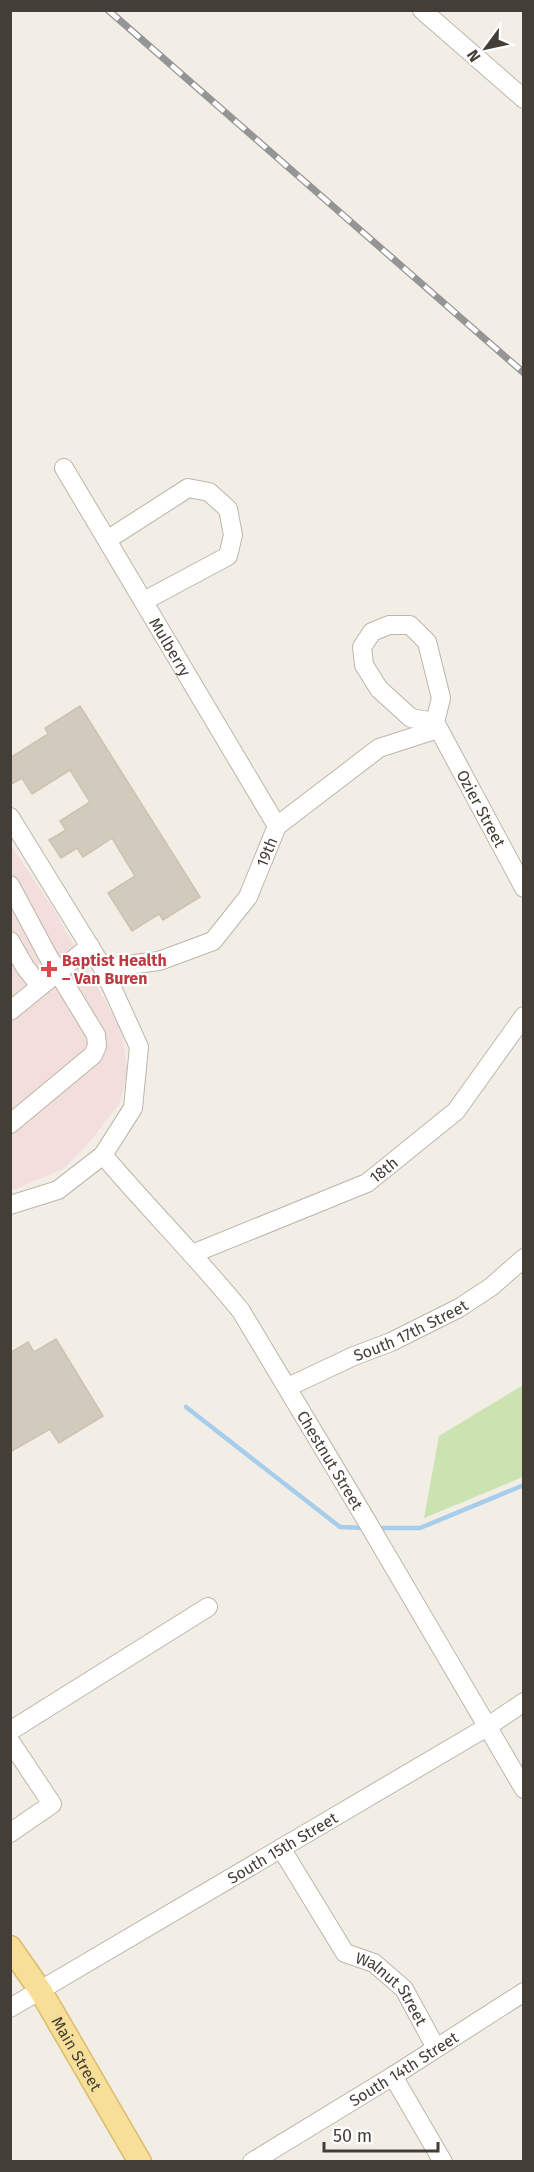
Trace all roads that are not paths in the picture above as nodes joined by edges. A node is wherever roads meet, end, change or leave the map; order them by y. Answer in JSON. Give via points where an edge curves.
{"nodes":[{"id":1,"x":422,"y":10,"type":"edge"},
{"id":2,"x":524,"y":99,"type":"edge"},
{"id":3,"x":64,"y":468,"type":"dead end"},
{"id":4,"x":107,"y":540,"type":"junction"},
{"id":5,"x":144,"y":602,"type":"junction"},
{"id":6,"x":437,"y":726,"type":"junction"},
{"id":7,"x":277,"y":826,"type":"junction"},
{"id":8,"x":13,"y":828,"type":"edge"},
{"id":9,"x":10,"y":885,"type":"edge"},
{"id":10,"x":524,"y":888,"type":"edge"},
{"id":11,"x":10,"y":941,"type":"edge"},
{"id":12,"x":90,"y":946,"type":"junction"},
{"id":13,"x":103,"y":968,"type":"junction"},
{"id":14,"x":57,"y":972,"type":"junction"},
{"id":15,"x":40,"y":986,"type":"junction"},
{"id":16,"x":10,"y":1011,"type":"edge"},
{"id":17,"x":524,"y":1016,"type":"edge"},
{"id":18,"x":10,"y":1124,"type":"edge"},
{"id":19,"x":103,"y":1155,"type":"junction"},
{"id":20,"x":10,"y":1205,"type":"edge"},
{"id":21,"x":192,"y":1254,"type":"junction"},
{"id":22,"x":524,"y":1258,"type":"edge"},
{"id":23,"x":288,"y":1387,"type":"junction"},
{"id":24,"x":208,"y":1606,"type":"dead end"},
{"id":25,"x":524,"y":1702,"type":"edge"},
{"id":26,"x":487,"y":1728,"type":"junction"},
{"id":27,"x":10,"y":1731,"type":"edge"},
{"id":28,"x":10,"y":1741,"type":"edge"},
{"id":29,"x":524,"y":1789,"type":"edge"},
{"id":30,"x":12,"y":1828,"type":"edge"},
{"id":31,"x":281,"y":1848,"type":"junction"},
{"id":32,"x":10,"y":1947,"type":"edge"},
{"id":33,"x":40,"y":1990,"type":"junction"},
{"id":34,"x":524,"y":1992,"type":"edge"},
{"id":35,"x":10,"y":2008,"type":"edge"},
{"id":36,"x":436,"y":2048,"type":"junction"},
{"id":37,"x":393,"y":2076,"type":"junction"},
{"id":38,"x":140,"y":2162,"type":"edge"},
{"id":39,"x":252,"y":2162,"type":"edge"},
{"id":40,"x":443,"y":2162,"type":"edge"}],
"edges":[{"from":1,"to":2,"type":"street"},
{"from":3,"to":4,"type":"street","name":"Mulberry"},
{"from":4,"to":5,"type":"street","name":"Mulberry"},
{"from":4,"to":5,"type":"street","via":[[188,488],[209,492],[228,509],[233,535],[228,556]]},
{"from":5,"to":7,"type":"street","name":"Mulberry"},
{"from":6,"to":6,"type":"street","via":[[441,698],[427,642],[410,624],[389,625],[372,632],[362,647],[364,665],[371,678],[411,718]]},
{"from":6,"to":7,"type":"street","name":"19th","via":[[379,748]]},
{"from":6,"to":10,"type":"street","name":"Ozier Street"},
{"from":7,"to":13,"type":"street","name":"19th","via":[[249,897],[213,941],[159,961]]},
{"from":8,"to":12,"type":"street"},
{"from":9,"to":14,"type":"street"},
{"from":11,"to":15,"type":"street"},
{"from":12,"to":13,"type":"street"},
{"from":12,"to":14,"type":"street"},
{"from":13,"to":19,"type":"street","via":[[139,1047],[133,1108]]},
{"from":14,"to":15,"type":"street"},
{"from":14,"to":18,"type":"street","via":[[96,1035],[97,1046],[93,1055]]},
{"from":15,"to":16,"type":"street"},
{"from":17,"to":21,"type":"street","name":"18th","via":[[456,1111],[367,1183]]},
{"from":19,"to":20,"type":"street","via":[[58,1190]]},
{"from":19,"to":21,"type":"street","name":"Chestnut Street"},
{"from":21,"to":23,"type":"street","name":"Chestnut Street","via":[[241,1311]]},
{"from":22,"to":23,"type":"street","name":"South 17th Street","via":[[459,1308]]},
{"from":23,"to":26,"type":"street","name":"Chestnut Street"},
{"from":24,"to":27,"type":"street"},
{"from":25,"to":26,"type":"street","name":"South 15th Street"},
{"from":26,"to":29,"type":"street","name":"Chestnut Street"},
{"from":26,"to":31,"type":"street","name":"South 15th Street"},
{"from":28,"to":30,"type":"street","via":[[52,1804]]},
{"from":31,"to":33,"type":"street","name":"South 15th Street"},
{"from":31,"to":36,"type":"street","name":"Walnut Street","via":[[345,1953],[374,1963],[404,1989]]},
{"from":32,"to":33,"type":"main road","name":"Main Street"},
{"from":33,"to":35,"type":"street","name":"South 15th Street"},
{"from":33,"to":38,"type":"main road","name":"Main Street"},
{"from":34,"to":36,"type":"street","name":"South 14th Street"},
{"from":36,"to":37,"type":"street","name":"South 14th Street"},
{"from":37,"to":39,"type":"street","name":"South 14th Street"},
{"from":37,"to":40,"type":"street"}]}
